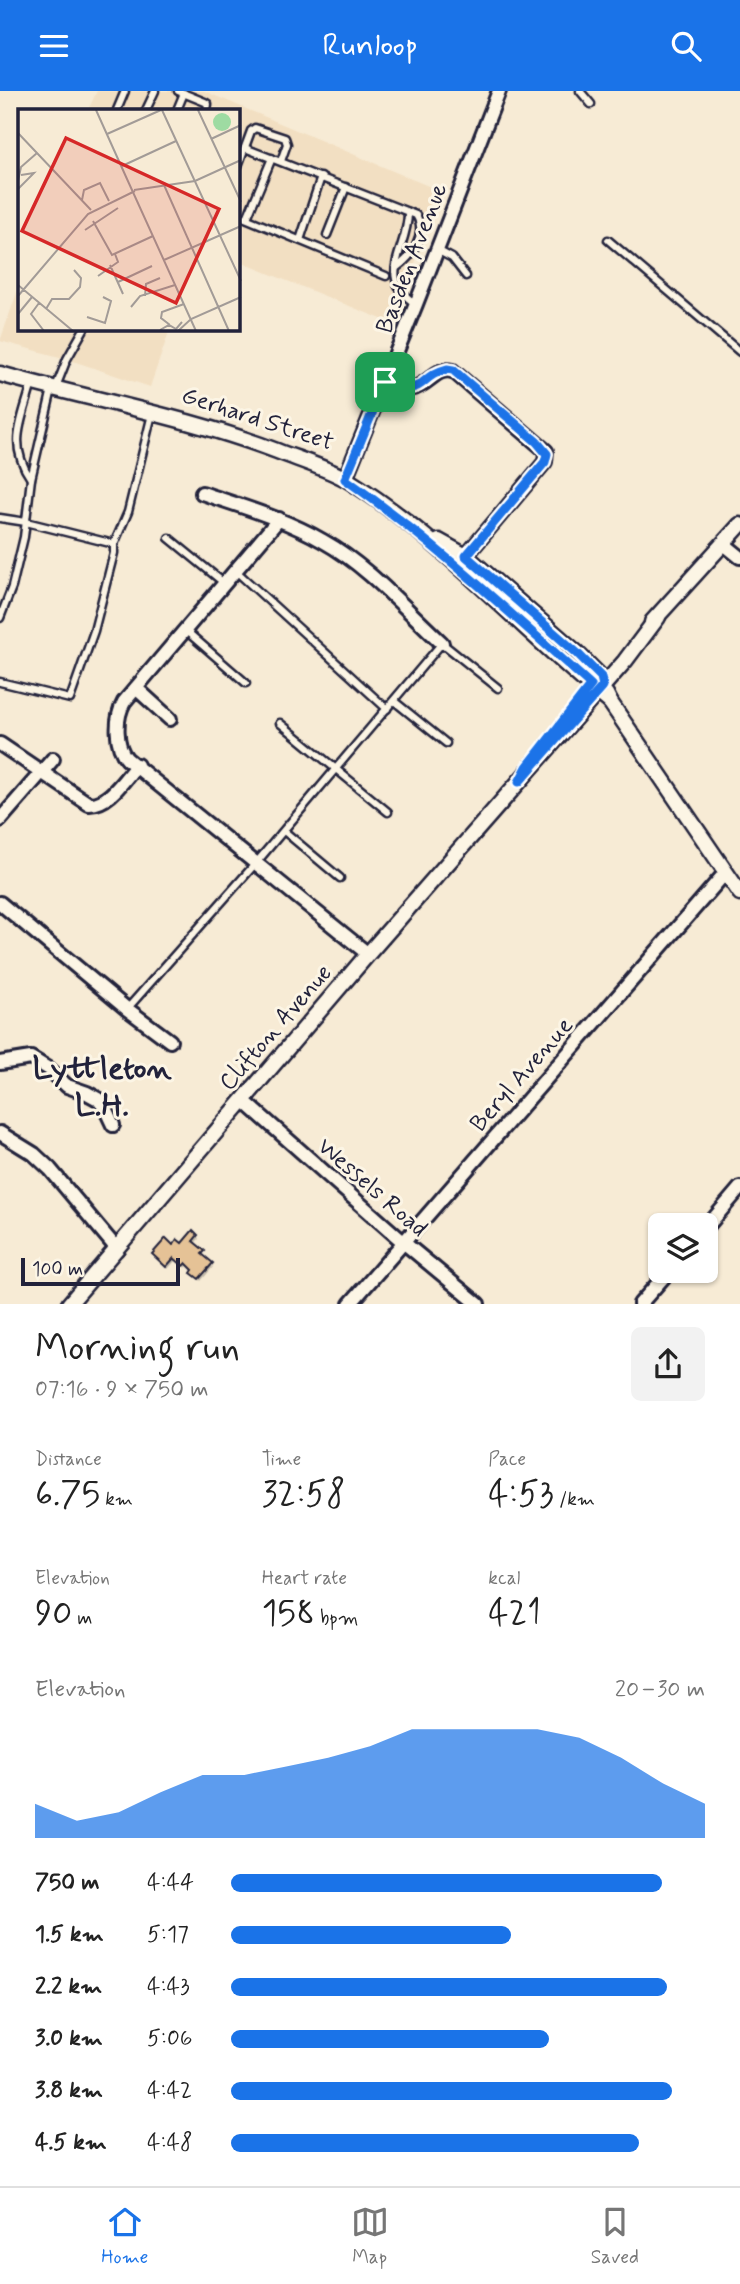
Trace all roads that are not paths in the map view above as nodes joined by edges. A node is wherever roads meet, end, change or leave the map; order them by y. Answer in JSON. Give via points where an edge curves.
{"nodes":[{"id":1,"x":125,"y":91,"type":"edge"},
{"id":2,"x":155,"y":91,"type":"edge"},
{"id":3,"x":499,"y":91,"type":"edge"},
{"id":4,"x":580,"y":91,"type":"edge"},
{"id":5,"x":181,"y":92,"type":"edge"},
{"id":6,"x":591,"y":104,"type":"dead end"},
{"id":7,"x":117,"y":109,"type":"edge"},
{"id":8,"x":146,"y":109,"type":"edge"},
{"id":9,"x":207,"y":109,"type":"edge"},
{"id":10,"x":245,"y":148,"type":"junction"},
{"id":11,"x":272,"y":158,"type":"junction"},
{"id":12,"x":240,"y":161,"type":"edge"},
{"id":13,"x":281,"y":161,"type":"junction"},
{"id":14,"x":321,"y":177,"type":"junction"},
{"id":15,"x":346,"y":187,"type":"junction"},
{"id":16,"x":408,"y":212,"type":"junction"},
{"id":17,"x":240,"y":216,"type":"edge"},
{"id":18,"x":247,"y":218,"type":"junction"},
{"id":19,"x":327,"y":235,"type":"dead end"},
{"id":20,"x":299,"y":240,"type":"junction"},
{"id":21,"x":608,"y":240,"type":"dead end"},
{"id":22,"x":437,"y":250,"type":"junction"},
{"id":23,"x":396,"y":268,"type":"junction"},
{"id":24,"x":386,"y":276,"type":"dead end"},
{"id":25,"x":466,"y":276,"type":"dead end"},
{"id":26,"x":416,"y":304,"type":"junction"},
{"id":27,"x":83,"y":331,"type":"edge"},
{"id":28,"x":740,"y":352,"type":"edge"},
{"id":29,"x":0,"y":372,"type":"edge"},
{"id":30,"x":385,"y":382,"type":"junction"},
{"id":31,"x":32,"y":383,"type":"junction"},
{"id":32,"x":55,"y":388,"type":"junction"},
{"id":33,"x":152,"y":414,"type":"junction"},
{"id":34,"x":346,"y":475,"type":"junction"},
{"id":35,"x":31,"y":479,"type":"junction"},
{"id":36,"x":202,"y":493,"type":"dead end"},
{"id":37,"x":0,"y":519,"type":"edge"},
{"id":38,"x":279,"y":519,"type":"junction"},
{"id":39,"x":26,"y":522,"type":"junction"},
{"id":40,"x":740,"y":525,"type":"edge"},
{"id":41,"x":170,"y":538,"type":"dead end"},
{"id":42,"x":114,"y":544,"type":"junction"},
{"id":43,"x":724,"y":544,"type":"junction"},
{"id":44,"x":740,"y":557,"type":"edge"},
{"id":45,"x":461,"y":561,"type":"junction"},
{"id":46,"x":234,"y":569,"type":"junction"},
{"id":47,"x":224,"y":583,"type":"junction"},
{"id":48,"x":0,"y":618,"type":"edge"},
{"id":49,"x":185,"y":630,"type":"junction"},
{"id":50,"x":442,"y":643,"type":"junction"},
{"id":51,"x":0,"y":682,"type":"edge"},
{"id":52,"x":246,"y":683,"type":"dead end"},
{"id":53,"x":598,"y":685,"type":"junction"},
{"id":54,"x":136,"y":688,"type":"junction"},
{"id":55,"x":498,"y":688,"type":"dead end"},
{"id":56,"x":394,"y":701,"type":"junction"},
{"id":57,"x":387,"y":709,"type":"junction"},
{"id":58,"x":170,"y":719,"type":"dead end"},
{"id":59,"x":280,"y":723,"type":"dead end"},
{"id":60,"x":446,"y":743,"type":"dead end"},
{"id":61,"x":0,"y":744,"type":"edge"},
{"id":62,"x":53,"y":759,"type":"dead end"},
{"id":63,"x":137,"y":765,"type":"junction"},
{"id":64,"x":336,"y":769,"type":"junction"},
{"id":65,"x":41,"y":773,"type":"junction"},
{"id":66,"x":388,"y":812,"type":"dead end"},
{"id":67,"x":0,"y":820,"type":"edge"},
{"id":68,"x":284,"y":831,"type":"junction"},
{"id":69,"x":256,"y":863,"type":"junction"},
{"id":70,"x":726,"y":872,"type":"junction"},
{"id":71,"x":340,"y":878,"type":"dead end"},
{"id":72,"x":740,"y":893,"type":"edge"},
{"id":73,"x":0,"y":903,"type":"edge"},
{"id":74,"x":368,"y":954,"type":"junction"},
{"id":75,"x":127,"y":1009,"type":"junction"},
{"id":76,"x":170,"y":1041,"type":"dead end"},
{"id":77,"x":0,"y":1063,"type":"edge"},
{"id":78,"x":243,"y":1100,"type":"junction"},
{"id":79,"x":113,"y":1125,"type":"dead end"},
{"id":80,"x":1,"y":1135,"type":"edge"},
{"id":81,"x":740,"y":1188,"type":"edge"},
{"id":82,"x":718,"y":1214,"type":"edge"},
{"id":83,"x":402,"y":1241,"type":"junction"},
{"id":84,"x":117,"y":1249,"type":"junction"},
{"id":85,"x":658,"y":1283,"type":"edge"},
{"id":86,"x":69,"y":1304,"type":"edge"},
{"id":87,"x":350,"y":1304,"type":"edge"},
{"id":88,"x":478,"y":1304,"type":"edge"},
{"id":89,"x":640,"y":1304,"type":"edge"}],
"edges":[{"from":1,"to":7,"type":"lane"},
{"from":2,"to":8,"type":"lane"},
{"from":3,"to":22,"type":"street","name":"Basden Avenue"},
{"from":4,"to":6,"type":"lane"},
{"from":5,"to":9,"type":"lane","via":[[208,104]]},
{"from":10,"to":11,"type":"lane"},
{"from":10,"to":12,"type":"lane"},
{"from":10,"to":13,"type":"lane","via":[[255,128],[282,136],[286,144]]},
{"from":11,"to":13,"type":"lane"},
{"from":11,"to":18,"type":"lane"},
{"from":13,"to":14,"type":"lane"},
{"from":14,"to":15,"type":"lane"},
{"from":14,"to":20,"type":"lane"},
{"from":15,"to":16,"type":"lane"},
{"from":15,"to":19,"type":"lane"},
{"from":16,"to":23,"type":"lane"},
{"from":16,"to":23,"type":"lane","via":[[419,219],[421,231],[409,258]]},
{"from":17,"to":18,"type":"lane"},
{"from":18,"to":20,"type":"lane"},
{"from":20,"to":24,"type":"lane"},
{"from":21,"to":28,"type":"lane"},
{"from":22,"to":25,"type":"lane","via":[[452,258]]},
{"from":22,"to":26,"type":"street","name":"Basden Avenue"},
{"from":23,"to":26,"type":"lane","via":[[398,285]]},
{"from":26,"to":30,"type":"street","name":"Basden Avenue"},
{"from":27,"to":32,"type":"lane"},
{"from":29,"to":31,"type":"street","name":"Gerhard Street"},
{"from":29,"to":32,"type":"street","name":"Gerhard Street"},
{"from":30,"to":34,"type":"street","name":"Basden Avenue"},
{"from":30,"to":45,"type":"street","via":[[416,388],[440,370],[453,370],[546,451],[545,462]]},
{"from":31,"to":32,"type":"street","name":"Gerhard Street"},
{"from":31,"to":35,"type":"lane","via":[[16,444]]},
{"from":32,"to":33,"type":"street","name":"Gerhard Street"},
{"from":32,"to":34,"type":"street","name":"Gerhard Street","via":[[227,428]]},
{"from":32,"to":35,"type":"lane"},
{"from":33,"to":34,"type":"street","name":"Gerhard Street"},
{"from":33,"to":42,"type":"lane","via":[[128,512]]},
{"from":34,"to":45,"type":"street","name":"Gerhard Street"},
{"from":35,"to":39,"type":"lane"},
{"from":36,"to":38,"type":"street"},
{"from":37,"to":39,"type":"lane"},
{"from":38,"to":46,"type":"street"},
{"from":38,"to":50,"type":"street","via":[[324,541],[362,568]]},
{"from":39,"to":42,"type":"lane"},
{"from":39,"to":48,"type":"lane"},
{"from":40,"to":43,"type":"street","name":"Clifton Avenue"},
{"from":41,"to":47,"type":"lane"},
{"from":42,"to":51,"type":"lane","via":[[94,631],[70,699]]},
{"from":43,"to":44,"type":"street"},
{"from":43,"to":53,"type":"street","name":"Clifton Avenue"},
{"from":45,"to":53,"type":"street","name":"Gerhard Street","via":[[577,653]]},
{"from":46,"to":47,"type":"street"},
{"from":46,"to":57,"type":"lane"},
{"from":47,"to":49,"type":"street"},
{"from":49,"to":52,"type":"lane"},
{"from":49,"to":54,"type":"street"},
{"from":50,"to":55,"type":"lane"},
{"from":50,"to":56,"type":"lane"},
{"from":53,"to":70,"type":"street","name":"Gerhard Street"},
{"from":53,"to":74,"type":"street","name":"Clifton Avenue"},
{"from":54,"to":58,"type":"street"},
{"from":54,"to":63,"type":"street","via":[[120,709],[118,726],[120,749]]},
{"from":56,"to":57,"type":"lane"},
{"from":56,"to":60,"type":"lane"},
{"from":57,"to":64,"type":"lane"},
{"from":59,"to":64,"type":"lane"},
{"from":61,"to":65,"type":"street"},
{"from":62,"to":65,"type":"street"},
{"from":63,"to":65,"type":"street","via":[[98,804],[89,804]]},
{"from":63,"to":69,"type":"street"},
{"from":64,"to":66,"type":"lane"},
{"from":64,"to":68,"type":"lane"},
{"from":65,"to":67,"type":"street"},
{"from":68,"to":69,"type":"lane"},
{"from":68,"to":71,"type":"lane"},
{"from":69,"to":74,"type":"street"},
{"from":69,"to":75,"type":"lane"},
{"from":70,"to":72,"type":"street","name":"Gerhard Street"},
{"from":70,"to":83,"type":"street","name":"Beryl Avenue"},
{"from":73,"to":75,"type":"street"},
{"from":74,"to":78,"type":"street","name":"Clifton Avenue"},
{"from":75,"to":76,"type":"street"},
{"from":77,"to":79,"type":"street","via":[[31,1058],[67,1086],[98,1099]]},
{"from":78,"to":83,"type":"street","name":"Wessels Road"},
{"from":78,"to":84,"type":"street","name":"Clifton Avenue"},
{"from":80,"to":84,"type":"street","via":[[50,1169]]},
{"from":81,"to":82,"type":"street"},
{"from":83,"to":87,"type":"street","name":"Beryl Avenue"},
{"from":83,"to":88,"type":"street","name":"Wessels Road"},
{"from":84,"to":86,"type":"street","name":"Clifton Avenue"},
{"from":85,"to":89,"type":"street"}]}
